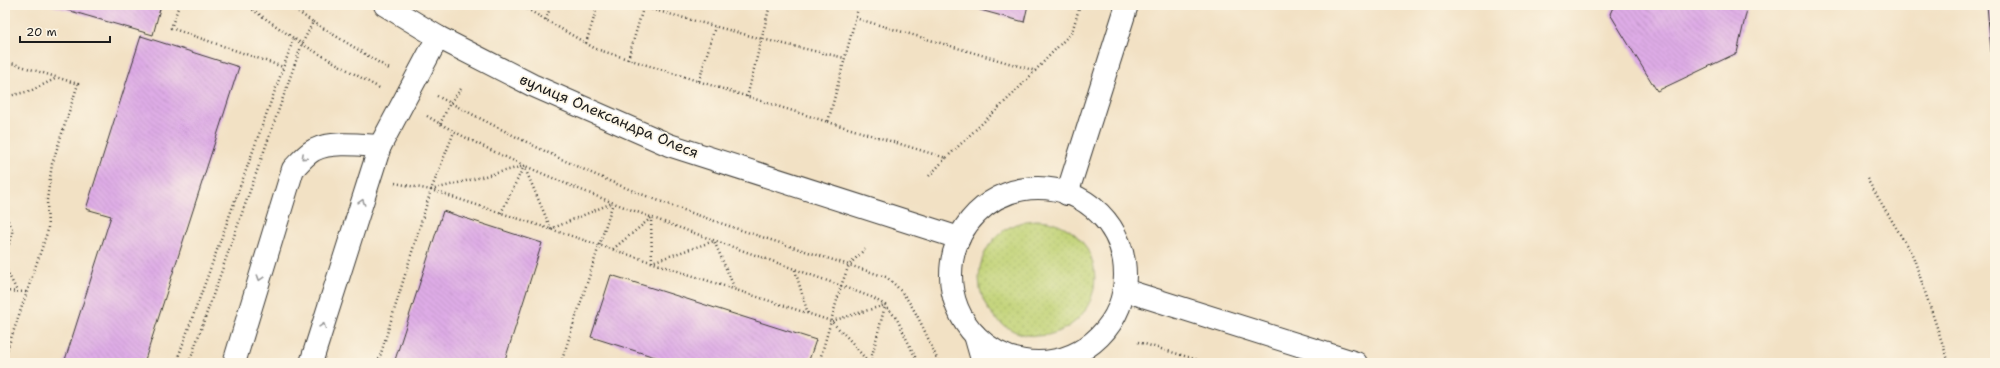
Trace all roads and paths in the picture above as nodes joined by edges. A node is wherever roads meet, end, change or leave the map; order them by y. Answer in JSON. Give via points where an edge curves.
{"nodes":[{"id":1,"x":179,"y":5,"type":"edge"},
{"id":2,"x":246,"y":5,"type":"edge"},
{"id":3,"x":288,"y":5,"type":"edge"},
{"id":4,"x":385,"y":5,"type":"edge"},
{"id":5,"x":503,"y":5,"type":"edge"},
{"id":6,"x":520,"y":5,"type":"edge"},
{"id":7,"x":551,"y":5,"type":"edge"},
{"id":8,"x":598,"y":5,"type":"edge"},
{"id":9,"x":636,"y":5,"type":"edge"},
{"id":10,"x":770,"y":5,"type":"edge"},
{"id":11,"x":802,"y":5,"type":"edge"},
{"id":12,"x":806,"y":5,"type":"edge"},
{"id":13,"x":859,"y":5,"type":"edge"},
{"id":14,"x":1080,"y":5,"type":"edge"},
{"id":15,"x":1127,"y":5,"type":"edge"},
{"id":16,"x":644,"y":6,"type":"edge"},
{"id":17,"x":501,"y":9,"type":"dead end"},
{"id":18,"x":855,"y":18,"type":"junction"},
{"id":19,"x":546,"y":20,"type":"junction"},
{"id":20,"x":313,"y":22,"type":"junction"},
{"id":21,"x":715,"y":27,"type":"junction"},
{"id":22,"x":438,"y":37,"type":"junction"},
{"id":23,"x":294,"y":38,"type":"junction"},
{"id":24,"x":762,"y":39,"type":"junction"},
{"id":25,"x":586,"y":43,"type":"junction"},
{"id":26,"x":302,"y":44,"type":"junction"},
{"id":27,"x":845,"y":58,"type":"junction"},
{"id":28,"x":628,"y":59,"type":"junction"},
{"id":29,"x":5,"y":61,"type":"edge"},
{"id":30,"x":283,"y":68,"type":"junction"},
{"id":31,"x":1036,"y":70,"type":"junction"},
{"id":32,"x":58,"y":78,"type":"junction"},
{"id":33,"x":699,"y":81,"type":"junction"},
{"id":34,"x":462,"y":89,"type":"dead end"},
{"id":35,"x":409,"y":93,"type":"junction"},
{"id":36,"x":5,"y":97,"type":"edge"},
{"id":37,"x":747,"y":97,"type":"junction"},
{"id":38,"x":450,"y":103,"type":"junction"},
{"id":39,"x":828,"y":122,"type":"junction"},
{"id":40,"x":440,"y":124,"type":"junction"},
{"id":41,"x":454,"y":132,"type":"junction"},
{"id":42,"x":5,"y":141,"type":"edge"},
{"id":43,"x":380,"y":146,"type":"junction"},
{"id":44,"x":5,"y":147,"type":"edge"},
{"id":45,"x":946,"y":158,"type":"junction"},
{"id":46,"x":524,"y":166,"type":"junction"},
{"id":47,"x":929,"y":176,"type":"dead end"},
{"id":48,"x":370,"y":178,"type":"junction"},
{"id":49,"x":1867,"y":179,"type":"dead end"},
{"id":50,"x":431,"y":190,"type":"junction"},
{"id":51,"x":1067,"y":194,"type":"junction"},
{"id":52,"x":613,"y":203,"type":"junction"},
{"id":53,"x":502,"y":212,"type":"junction"},
{"id":54,"x":5,"y":218,"type":"edge"},
{"id":55,"x":651,"y":218,"type":"junction"},
{"id":56,"x":551,"y":229,"type":"junction"},
{"id":57,"x":959,"y":238,"type":"junction"},
{"id":58,"x":714,"y":241,"type":"junction"},
{"id":59,"x":599,"y":245,"type":"junction"},
{"id":60,"x":866,"y":248,"type":"dead end"},
{"id":61,"x":5,"y":250,"type":"edge"},
{"id":62,"x":613,"y":250,"type":"junction"},
{"id":63,"x":652,"y":262,"type":"junction"},
{"id":64,"x":849,"y":265,"type":"junction"},
{"id":65,"x":5,"y":268,"type":"edge"},
{"id":66,"x":794,"y":269,"type":"junction"},
{"id":67,"x":841,"y":286,"type":"junction"},
{"id":68,"x":735,"y":290,"type":"junction"},
{"id":69,"x":1124,"y":290,"type":"junction"},
{"id":70,"x":17,"y":291,"type":"junction"},
{"id":71,"x":5,"y":292,"type":"edge"},
{"id":72,"x":26,"y":292,"type":"junction"},
{"id":73,"x":885,"y":305,"type":"junction"},
{"id":74,"x":808,"y":314,"type":"junction"},
{"id":75,"x":831,"y":321,"type":"junction"},
{"id":76,"x":975,"y":336,"type":"junction"},
{"id":77,"x":1138,"y":342,"type":"dead end"},
{"id":78,"x":5,"y":356,"type":"edge"},
{"id":79,"x":1075,"y":357,"type":"edge"},
{"id":80,"x":1948,"y":360,"type":"dead end"},
{"id":81,"x":1982,"y":361,"type":"dead end"},
{"id":82,"x":1995,"y":362,"type":"edge"},
{"id":83,"x":176,"y":363,"type":"edge"},
{"id":84,"x":189,"y":363,"type":"edge"},
{"id":85,"x":234,"y":363,"type":"edge"},
{"id":86,"x":311,"y":363,"type":"edge"},
{"id":87,"x":378,"y":363,"type":"edge"},
{"id":88,"x":561,"y":363,"type":"edge"},
{"id":89,"x":819,"y":363,"type":"edge"},
{"id":90,"x":869,"y":363,"type":"edge"},
{"id":91,"x":895,"y":363,"type":"edge"},
{"id":92,"x":918,"y":363,"type":"edge"},
{"id":93,"x":938,"y":363,"type":"edge"},
{"id":94,"x":983,"y":363,"type":"edge"},
{"id":95,"x":1208,"y":363,"type":"edge"},
{"id":96,"x":1356,"y":363,"type":"edge"}],
"edges":[{"from":1,"to":30,"type":"path","via":[[171,28]]},
{"from":2,"to":23,"type":"path"},
{"from":3,"to":20,"type":"path"},
{"from":4,"to":22,"type":"street","name":"вулиця Олександра Олеся"},
{"from":5,"to":17,"type":"path"},
{"from":6,"to":19,"type":"path"},
{"from":7,"to":19,"type":"path"},
{"from":8,"to":25,"type":"path"},
{"from":9,"to":16,"type":"path"},
{"from":10,"to":24,"type":"path"},
{"from":11,"to":12,"type":"path"},
{"from":13,"to":18,"type":"path"},
{"from":14,"to":31,"type":"path","via":[[1072,32]]},
{"from":15,"to":51,"type":"street"},
{"from":16,"to":21,"type":"path"},
{"from":16,"to":28,"type":"path"},
{"from":18,"to":27,"type":"path"},
{"from":18,"to":31,"type":"path"},
{"from":19,"to":25,"type":"path"},
{"from":20,"to":26,"type":"path"},
{"from":20,"to":35,"type":"path"},
{"from":21,"to":24,"type":"path"},
{"from":21,"to":33,"type":"path"},
{"from":22,"to":35,"type":"street"},
{"from":22,"to":57,"type":"street","name":"вулиця Олександра Олеся","via":[[532,85],[669,145]]},
{"from":23,"to":26,"type":"path"},
{"from":23,"to":30,"type":"path"},
{"from":24,"to":27,"type":"path"},
{"from":24,"to":37,"type":"path"},
{"from":25,"to":28,"type":"path","via":[[596,49]]},
{"from":26,"to":35,"type":"path"},
{"from":26,"to":84,"type":"path"},
{"from":27,"to":39,"type":"path"},
{"from":28,"to":33,"type":"path"},
{"from":29,"to":32,"type":"path"},
{"from":30,"to":83,"type":"path"},
{"from":31,"to":45,"type":"path"},
{"from":32,"to":36,"type":"path","via":[[30,91]]},
{"from":32,"to":72,"type":"path","via":[[78,84],[52,164],[47,200],[48,230]]},
{"from":33,"to":37,"type":"path"},
{"from":34,"to":38,"type":"path"},
{"from":35,"to":38,"type":"path"},
{"from":35,"to":40,"type":"path"},
{"from":35,"to":43,"type":"street"},
{"from":37,"to":39,"type":"path"},
{"from":38,"to":40,"type":"path"},
{"from":38,"to":64,"type":"path","via":[[619,185],[708,219]]},
{"from":39,"to":45,"type":"path"},
{"from":40,"to":41,"type":"path"},
{"from":41,"to":46,"type":"path"},
{"from":41,"to":50,"type":"path"},
{"from":42,"to":44,"type":"path"},
{"from":43,"to":48,"type":"street"},
{"from":43,"to":85,"type":"street","one_way":true,"via":[[340,144],[315,149],[303,157],[293,169]]},
{"from":45,"to":47,"type":"path"},
{"from":46,"to":50,"type":"path"},
{"from":46,"to":52,"type":"path"},
{"from":46,"to":53,"type":"path"},
{"from":46,"to":56,"type":"path"},
{"from":48,"to":50,"type":"path"},
{"from":86,"to":48,"type":"street","one_way":true},
{"from":49,"to":80,"type":"path","via":[[1913,256]]},
{"from":50,"to":53,"type":"path"},
{"from":50,"to":87,"type":"path"},
{"from":51,"to":57,"type":"street","via":[[1030,188],[1001,196],[976,214]]},
{"from":51,"to":69,"type":"street","via":[[1095,210],[1108,224],[1118,241],[1123,260]]},
{"from":52,"to":55,"type":"path"},
{"from":52,"to":56,"type":"path"},
{"from":52,"to":59,"type":"path"},
{"from":53,"to":56,"type":"path"},
{"from":54,"to":61,"type":"path","via":[[11,225],[13,235]]},
{"from":55,"to":58,"type":"path"},
{"from":55,"to":62,"type":"path"},
{"from":55,"to":63,"type":"path"},
{"from":56,"to":59,"type":"path"},
{"from":57,"to":76,"type":"street","via":[[951,267],[952,292],[960,315]]},
{"from":58,"to":63,"type":"path"},
{"from":58,"to":66,"type":"path"},
{"from":58,"to":68,"type":"path"},
{"from":59,"to":62,"type":"path"},
{"from":59,"to":88,"type":"path"},
{"from":60,"to":64,"type":"path"},
{"from":62,"to":63,"type":"path"},
{"from":63,"to":68,"type":"path"},
{"from":64,"to":67,"type":"path"},
{"from":64,"to":93,"type":"path","via":[[886,277],[907,297]]},
{"from":65,"to":70,"type":"path"},
{"from":66,"to":67,"type":"path"},
{"from":66,"to":74,"type":"path"},
{"from":67,"to":73,"type":"path"},
{"from":67,"to":75,"type":"path"},
{"from":68,"to":74,"type":"path"},
{"from":69,"to":79,"type":"street","via":[[1120,304],[1105,330]]},
{"from":69,"to":96,"type":"street"},
{"from":70,"to":71,"type":"path"},
{"from":70,"to":72,"type":"path"},
{"from":72,"to":78,"type":"path"},
{"from":73,"to":75,"type":"path"},
{"from":73,"to":90,"type":"path"},
{"from":73,"to":92,"type":"path","via":[[897,319]]},
{"from":74,"to":75,"type":"path"},
{"from":75,"to":89,"type":"path"},
{"from":75,"to":90,"type":"path"},
{"from":76,"to":79,"type":"street","via":[[995,351],[1018,360],[1034,362]]},
{"from":76,"to":94,"type":"street"},
{"from":77,"to":95,"type":"path"},
{"from":81,"to":82,"type":"path"},
{"from":91,"to":92,"type":"path"}]}
